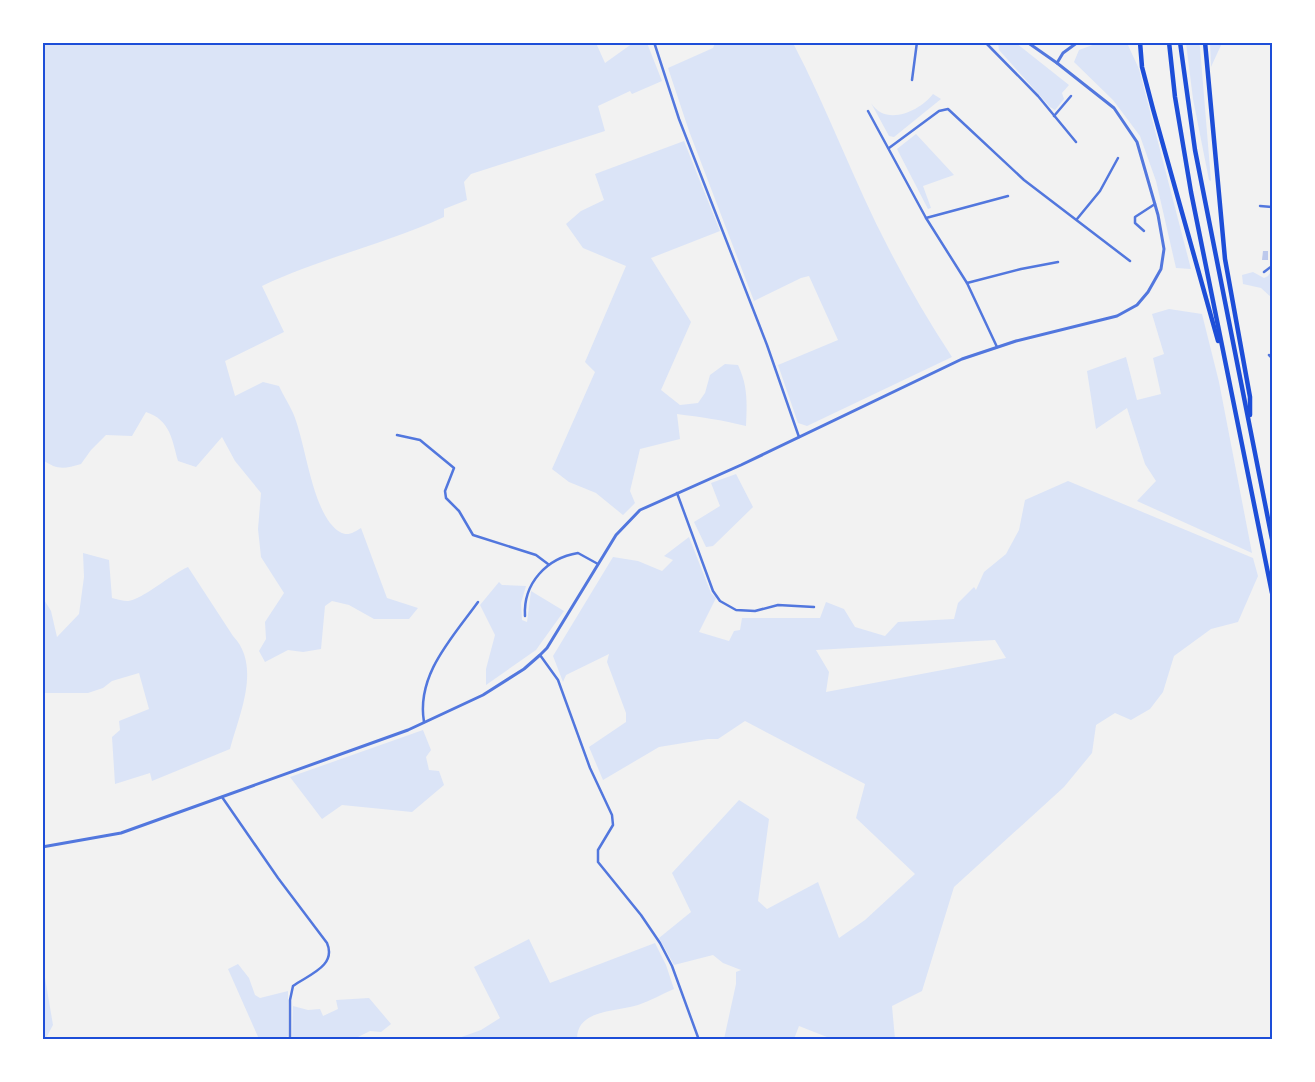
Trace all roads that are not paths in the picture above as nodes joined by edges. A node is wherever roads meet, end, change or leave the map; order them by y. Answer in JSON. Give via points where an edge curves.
{"nodes":[{"id":1,"x":654,"y":42,"type":"edge"},
{"id":2,"x":917,"y":42,"type":"edge"},
{"id":3,"x":1027,"y":42,"type":"edge"},
{"id":4,"x":1078,"y":42,"type":"edge"},
{"id":5,"x":1140,"y":42,"type":"edge"},
{"id":6,"x":1180,"y":42,"type":"edge"},
{"id":7,"x":1205,"y":42,"type":"edge"},
{"id":8,"x":988,"y":43,"type":"edge"},
{"id":9,"x":1169,"y":45,"type":"edge"},
{"id":10,"x":1058,"y":63,"type":"junction"},
{"id":11,"x":912,"y":80,"type":"dead end"},
{"id":12,"x":1071,"y":96,"type":"dead end"},
{"id":13,"x":868,"y":111,"type":"dead end"},
{"id":14,"x":1054,"y":116,"type":"junction"},
{"id":15,"x":1076,"y":142,"type":"dead end"},
{"id":16,"x":889,"y":148,"type":"junction"},
{"id":17,"x":1118,"y":158,"type":"dead end"},
{"id":18,"x":1008,"y":196,"type":"dead end"},
{"id":19,"x":1155,"y":204,"type":"junction"},
{"id":20,"x":1260,"y":206,"type":"dead end"},
{"id":21,"x":1272,"y":207,"type":"edge"},
{"id":22,"x":926,"y":218,"type":"junction"},
{"id":23,"x":1076,"y":219,"type":"junction"},
{"id":24,"x":1144,"y":231,"type":"dead end"},
{"id":25,"x":1130,"y":260,"type":"dead end"},
{"id":26,"x":1058,"y":262,"type":"dead end"},
{"id":27,"x":1272,"y":266,"type":"edge"},
{"id":28,"x":1264,"y":272,"type":"dead end"},
{"id":29,"x":967,"y":284,"type":"junction"},
{"id":30,"x":997,"y":347,"type":"junction"},
{"id":31,"x":1269,"y":356,"type":"dead end"},
{"id":32,"x":1272,"y":358,"type":"edge"},
{"id":33,"x":1230,"y":383,"type":"junction"},
{"id":34,"x":1251,"y":432,"type":"junction"},
{"id":35,"x":397,"y":435,"type":"dead end"},
{"id":36,"x":799,"y":437,"type":"junction"},
{"id":37,"x":677,"y":493,"type":"junction"},
{"id":38,"x":1272,"y":539,"type":"edge"},
{"id":39,"x":548,"y":564,"type":"junction"},
{"id":40,"x":598,"y":564,"type":"junction"},
{"id":41,"x":1272,"y":592,"type":"edge"},
{"id":42,"x":478,"y":602,"type":"dead end"},
{"id":43,"x":814,"y":607,"type":"dead end"},
{"id":44,"x":525,"y":616,"type":"dead end"},
{"id":45,"x":540,"y":655,"type":"junction"},
{"id":46,"x":424,"y":724,"type":"junction"},
{"id":47,"x":222,"y":798,"type":"junction"},
{"id":48,"x":42,"y":847,"type":"edge"},
{"id":49,"x":290,"y":1040,"type":"edge"},
{"id":50,"x":699,"y":1040,"type":"edge"}],
"edges":[{"from":1,"to":36,"type":"street","via":[[679,119],[764,336]]},
{"from":2,"to":11,"type":"street"},
{"from":3,"to":10,"type":"street"},
{"from":4,"to":10,"type":"street","via":[[1063,53]]},
{"from":5,"to":33,"type":"highway","via":[[1142,67],[1153,109]]},
{"from":6,"to":34,"type":"highway","via":[[1195,150]]},
{"from":7,"to":34,"type":"highway","via":[[1224,259],[1250,397]]},
{"from":8,"to":14,"type":"street"},
{"from":9,"to":33,"type":"highway","via":[[1192,192]]},
{"from":10,"to":19,"type":"street","via":[[1114,108],[1127,124],[1139,148]]},
{"from":12,"to":14,"type":"street"},
{"from":13,"to":16,"type":"street"},
{"from":14,"to":15,"type":"street"},
{"from":16,"to":22,"type":"street"},
{"from":16,"to":23,"type":"street","via":[[939,111],[948,109],[1024,180]]},
{"from":17,"to":23,"type":"street","via":[[1100,191]]},
{"from":18,"to":22,"type":"street"},
{"from":19,"to":24,"type":"street","via":[[1135,217],[1135,223]]},
{"from":19,"to":30,"type":"street","via":[[1163,260],[1154,284],[1136,305],[1112,317]]},
{"from":20,"to":21,"type":"street"},
{"from":22,"to":29,"type":"street"},
{"from":23,"to":25,"type":"street"},
{"from":26,"to":29,"type":"street"},
{"from":27,"to":28,"type":"street"},
{"from":29,"to":30,"type":"street"},
{"from":30,"to":36,"type":"street","via":[[962,359]]},
{"from":31,"to":32,"type":"street"},
{"from":33,"to":41,"type":"highway"},
{"from":34,"to":38,"type":"highway"},
{"from":35,"to":39,"type":"street","via":[[420,440],[454,468],[445,491],[446,498],[459,511],[474,535],[536,554]]},
{"from":36,"to":37,"type":"street"},
{"from":37,"to":40,"type":"street","via":[[640,510],[616,535]]},
{"from":37,"to":43,"type":"street","via":[[713,591],[720,601],[745,611],[778,605]]},
{"from":39,"to":40,"type":"street","via":[[578,553]]},
{"from":39,"to":44,"type":"street","via":[[527,592]]},
{"from":40,"to":45,"type":"street"},
{"from":42,"to":46,"type":"street","via":[[426,680],[421,705]]},
{"from":45,"to":46,"type":"street","via":[[483,695]]},
{"from":45,"to":50,"type":"street","via":[[558,680],[590,768],[612,815],[613,825],[598,850],[598,862],[660,943],[672,966]]},
{"from":46,"to":47,"type":"street"},
{"from":47,"to":48,"type":"street","via":[[121,833]]},
{"from":47,"to":49,"type":"street","via":[[330,951],[322,967],[293,986]]}]}
